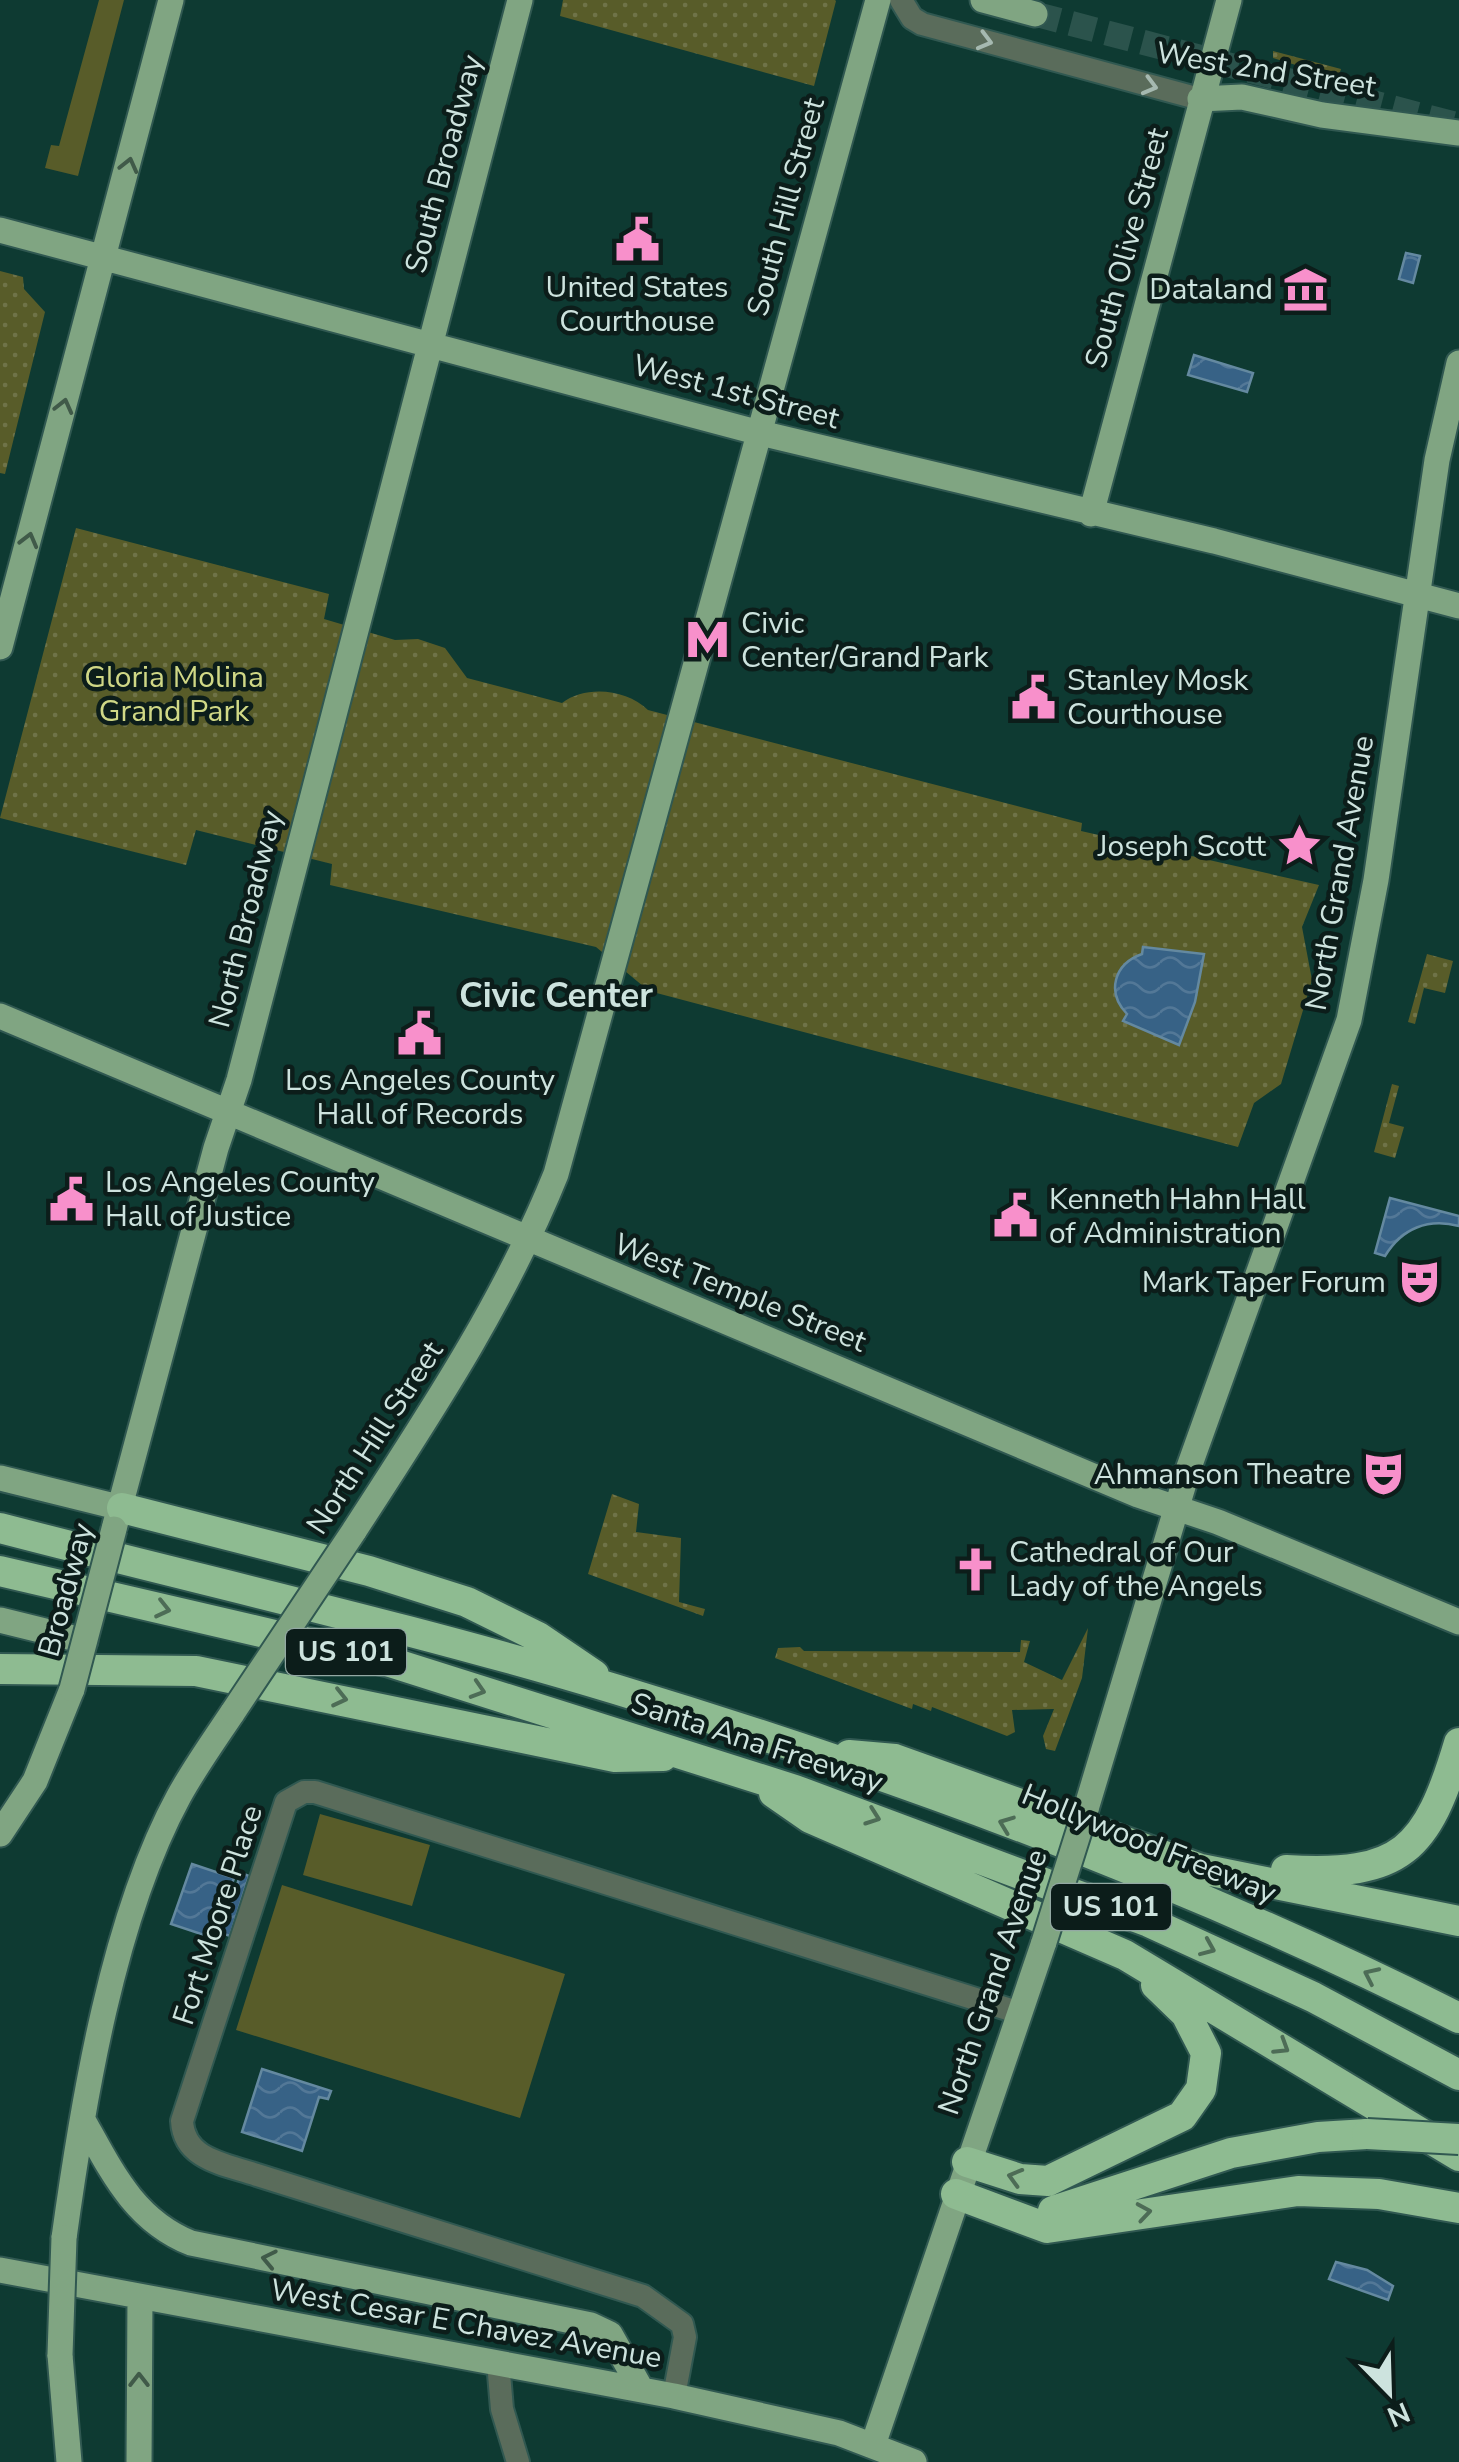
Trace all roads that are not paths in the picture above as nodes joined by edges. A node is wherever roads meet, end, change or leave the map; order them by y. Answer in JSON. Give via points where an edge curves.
{"nodes":[{"id":1,"x":171,"y":0,"type":"edge"},
{"id":2,"x":520,"y":0,"type":"edge"},
{"id":3,"x":878,"y":0,"type":"edge"},
{"id":4,"x":901,"y":0,"type":"edge"},
{"id":5,"x":982,"y":0,"type":"edge"},
{"id":6,"x":1229,"y":0,"type":"edge"},
{"id":7,"x":1034,"y":14,"type":"tunnel mouth"},
{"id":8,"x":1200,"y":99,"type":"junction"},
{"id":9,"x":1459,"y":133,"type":"edge"},
{"id":10,"x":0,"y":230,"type":"edge"},
{"id":11,"x":104,"y":260,"type":"junction"},
{"id":12,"x":431,"y":345,"type":"junction"},
{"id":13,"x":1459,"y":363,"type":"edge"},
{"id":14,"x":760,"y":433,"type":"junction"},
{"id":15,"x":1091,"y":514,"type":"junction"},
{"id":16,"x":1415,"y":596,"type":"junction"},
{"id":17,"x":1459,"y":606,"type":"edge"},
{"id":18,"x":0,"y":648,"type":"edge"},
{"id":19,"x":0,"y":1016,"type":"edge"},
{"id":20,"x":228,"y":1114,"type":"junction"},
{"id":21,"x":530,"y":1240,"type":"junction"},
{"id":22,"x":0,"y":1478,"type":"edge"},
{"id":23,"x":1178,"y":1507,"type":"junction"},
{"id":24,"x":118,"y":1519,"type":"junction"},
{"id":25,"x":0,"y":1528,"type":"edge"},
{"id":26,"x":0,"y":1571,"type":"edge"},
{"id":27,"x":0,"y":1620,"type":"edge"},
{"id":28,"x":1459,"y":1622,"type":"edge"},
{"id":29,"x":85,"y":1641,"type":"junction"},
{"id":30,"x":0,"y":1670,"type":"edge"},
{"id":31,"x":613,"y":1688,"type":"junction"},
{"id":32,"x":1459,"y":1743,"type":"edge"},
{"id":33,"x":806,"y":1752,"type":"junction"},
{"id":34,"x":686,"y":1756,"type":"junction"},
{"id":35,"x":748,"y":1774,"type":"junction"},
{"id":36,"x":0,"y":1834,"type":"edge"},
{"id":37,"x":1154,"y":1854,"type":"junction"},
{"id":38,"x":1459,"y":1922,"type":"edge"},
{"id":39,"x":1074,"y":1932,"type":"junction"},
{"id":40,"x":1017,"y":2012,"type":"junction"},
{"id":41,"x":1459,"y":2018,"type":"edge"},
{"id":42,"x":1459,"y":2074,"type":"edge"},
{"id":43,"x":83,"y":2120,"type":"junction"},
{"id":44,"x":1459,"y":2140,"type":"edge"},
{"id":45,"x":1459,"y":2156,"type":"edge"},
{"id":46,"x":967,"y":2162,"type":"junction"},
{"id":47,"x":956,"y":2194,"type":"junction"},
{"id":48,"x":1459,"y":2208,"type":"edge"},
{"id":49,"x":1016,"y":2216,"type":"junction"},
{"id":50,"x":0,"y":2270,"type":"edge"},
{"id":51,"x":140,"y":2298,"type":"junction"},
{"id":52,"x":498,"y":2362,"type":"junction"},
{"id":53,"x":641,"y":2389,"type":"junction"},
{"id":54,"x":674,"y":2396,"type":"junction"},
{"id":55,"x":869,"y":2454,"type":"edge"},
{"id":56,"x":68,"y":2462,"type":"edge"},
{"id":57,"x":139,"y":2462,"type":"edge"},
{"id":58,"x":518,"y":2462,"type":"edge"},
{"id":59,"x":914,"y":2462,"type":"edge"}],
"edges":[{"from":11,"to":1,"type":"main road","one_way":true},
{"from":2,"to":12,"type":"main road","name":"South Broadway"},
{"from":3,"to":14,"type":"main road","name":"South Hill Street"},
{"from":4,"to":8,"type":"street","name":"West 2nd Street","one_way":true,"via":[[922,24]]},
{"from":5,"to":7,"type":"main road"},
{"from":6,"to":8,"type":"main road","name":"South Olive Street"},
{"from":8,"to":9,"type":"main road","name":"West 2nd Street","via":[[1242,97]]},
{"from":8,"to":15,"type":"main road","name":"South Olive Street"},
{"from":10,"to":11,"type":"main road","name":"West 1st Street"},
{"from":11,"to":12,"type":"main road","name":"West 1st Street"},
{"from":18,"to":11,"type":"main road","one_way":true},
{"from":12,"to":14,"type":"main road","name":"West 1st Street"},
{"from":12,"to":20,"type":"main road","name":"North Broadway"},
{"from":13,"to":16,"type":"main road","name":"North Grand Avenue"},
{"from":14,"to":15,"type":"main road","name":"West 1st Street"},
{"from":14,"to":21,"type":"main road","name":"North Hill Street","via":[[583,1084]]},
{"from":15,"to":16,"type":"main road","name":"West 1st Street"},
{"from":16,"to":17,"type":"main road","name":"West 1st Street"},
{"from":16,"to":23,"type":"main road","name":"North Grand Avenue","via":[[1376,880],[1349,1020]]},
{"from":19,"to":20,"type":"main road","name":"West Temple Street"},
{"from":20,"to":21,"type":"main road","name":"West Temple Street"},
{"from":20,"to":24,"type":"main road","name":"North Broadway"},
{"from":21,"to":23,"type":"main road","name":"West Temple Street"},
{"from":21,"to":43,"type":"main road","name":"North Hill Street","bridge":true,"via":[[482,1330],[179,1796],[148,1866]]},
{"from":22,"to":24,"type":"main road"},
{"from":23,"to":28,"type":"main road","name":"West Temple Street"},
{"from":23,"to":40,"type":"main road","name":"North Grand Avenue","bridge":true},
{"from":24,"to":29,"type":"main road","name":"Broadway","bridge":true},
{"from":24,"to":31,"type":"highway","via":[[369,1571],[467,1602],[538,1638]]},
{"from":25,"to":31,"type":"highway","name":"Santa Ana Freeway","number":"US 101"},
{"from":26,"to":34,"type":"highway","name":"Santa Ana Freeway","number":"US 101","one_way":true,"via":[[390,1662]]},
{"from":27,"to":29,"type":"main road"},
{"from":29,"to":36,"type":"main road","name":"Broadway","bridge":true,"via":[[35,1781]]},
{"from":30,"to":34,"type":"highway","one_way":true,"via":[[196,1671],[615,1757]]},
{"from":31,"to":33,"type":"highway","name":"Santa Ana Freeway","number":"US 101"},
{"from":32,"to":37,"type":"highway","via":[[1424,1832],[1384,1862],[1325,1872]]},
{"from":33,"to":37,"type":"highway","via":[[895,1759]]},
{"from":41,"to":33,"type":"highway","name":"Hollywood Freeway","number":"US 101","one_way":true,"via":[[1231,1913]]},
{"from":34,"to":35,"type":"highway","name":"Santa Ana Freeway","number":"US 101"},
{"from":35,"to":39,"type":"highway","via":[[810,1818]]},
{"from":35,"to":42,"type":"highway","name":"Santa Ana Freeway","number":"US 101","one_way":true,"via":[[1149,1922]]},
{"from":37,"to":38,"type":"highway","via":[[1242,1879]]},
{"from":39,"to":45,"type":"highway","one_way":true,"via":[[1224,2011]]},
{"from":39,"to":46,"type":"highway","one_way":true,"via":[[1151,1981],[1186,2014],[1206,2053],[1201,2088],[1173,2123],[1048,2181],[1020,2180]]},
{"from":40,"to":46,"type":"main road","name":"North Grand Avenue"},
{"from":40,"to":54,"type":"street","name":"Fort Moore Place","via":[[316,1792],[286,1802],[182,2121],[186,2144],[257,2175],[643,2296],[682,2324]]},
{"from":53,"to":43,"type":"main road","one_way":true,"via":[[610,2334],[591,2325],[165,2232],[136,2208]]},
{"from":43,"to":56,"type":"main road","name":"North Hill Street","bridge":true,"via":[[64,2238],[60,2355]]},
{"from":44,"to":49,"type":"highway","bridge":true,"via":[[1340,2135],[1231,2153],[1064,2209]]},
{"from":46,"to":47,"type":"main road","name":"North Grand Avenue"},
{"from":47,"to":49,"type":"highway"},
{"from":47,"to":55,"type":"main road","name":"North Grand Avenue"},
{"from":49,"to":48,"type":"highway","one_way":true,"via":[[1047,2228],[1312,2191]]},
{"from":50,"to":51,"type":"main road","name":"West Cesar E Chavez Avenue"},
{"from":51,"to":52,"type":"main road","name":"West Cesar E Chavez Avenue"},
{"from":57,"to":51,"type":"main road","one_way":true},
{"from":52,"to":53,"type":"main road","name":"West Cesar E Chavez Avenue"},
{"from":52,"to":58,"type":"street","via":[[502,2409]]},
{"from":53,"to":54,"type":"main road","name":"West Cesar E Chavez Avenue"},
{"from":54,"to":55,"type":"main road","name":"West Cesar E Chavez Avenue"},
{"from":55,"to":59,"type":"main road","name":"West Cesar E Chavez Avenue"}]}
